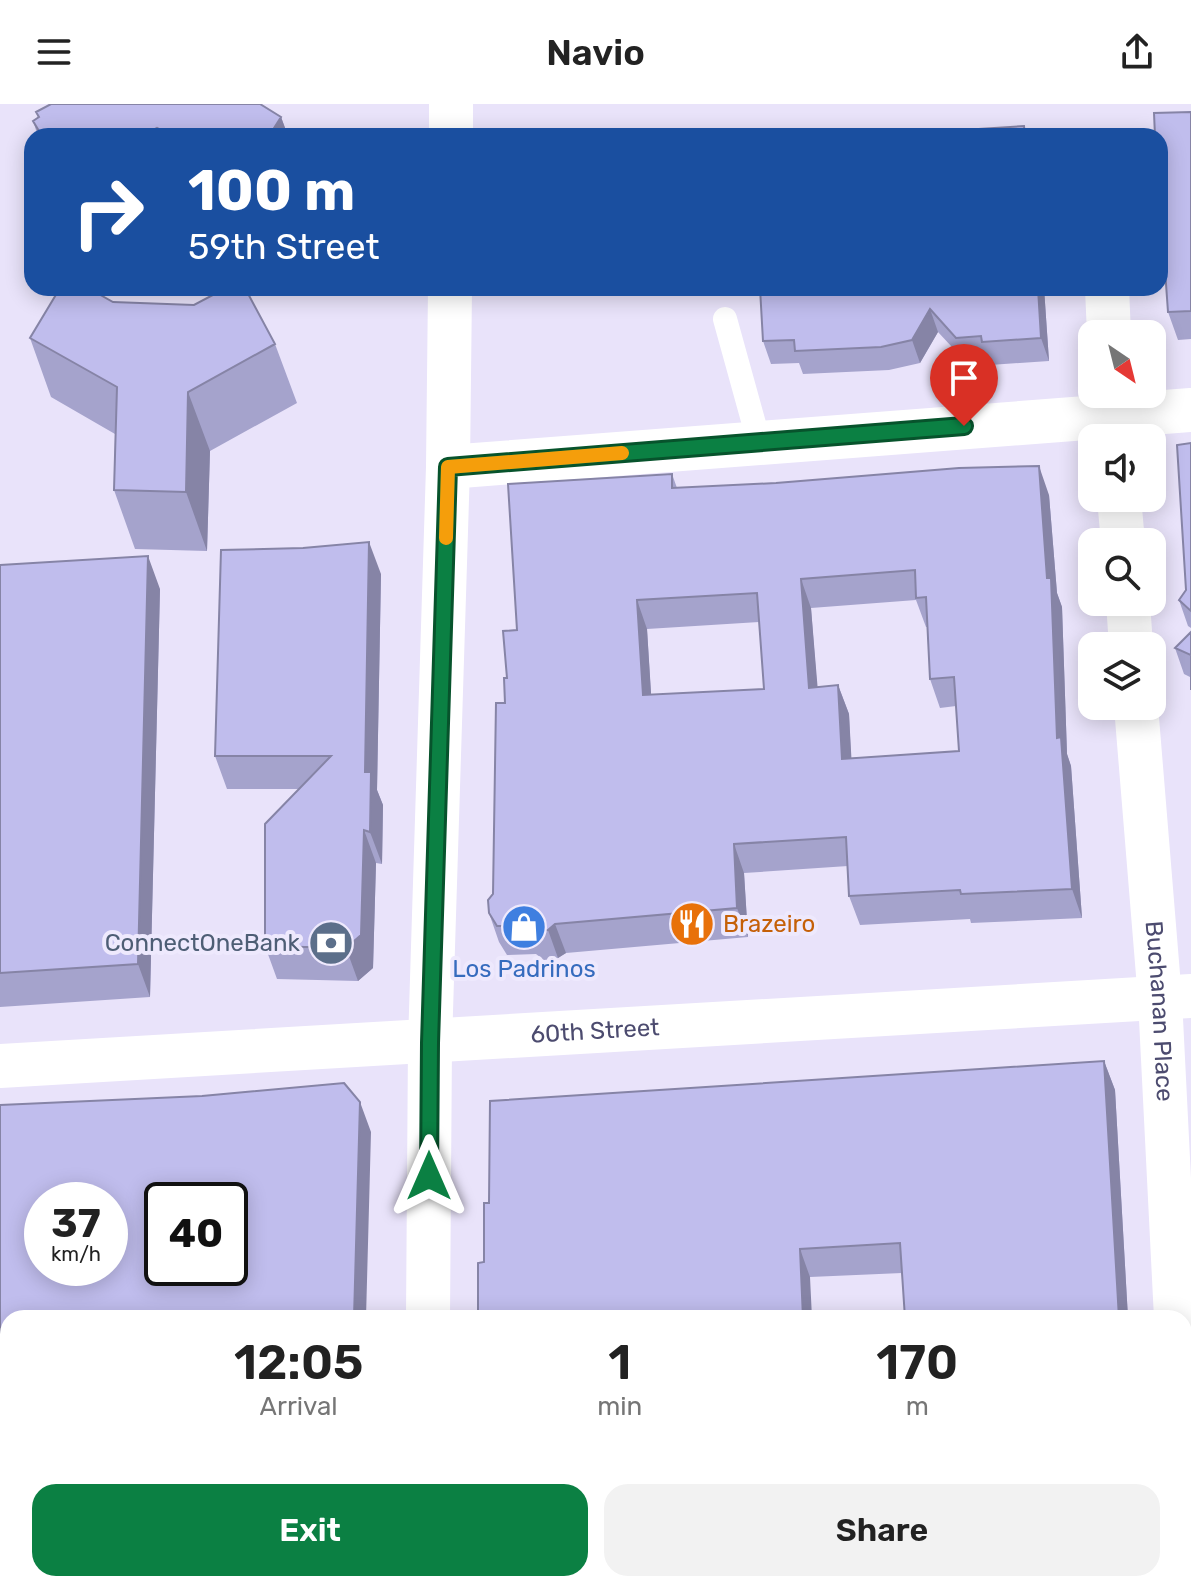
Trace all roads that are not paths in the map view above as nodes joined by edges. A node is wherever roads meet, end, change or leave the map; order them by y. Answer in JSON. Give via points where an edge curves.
{"nodes":[{"id":1,"x":451,"y":104,"type":"edge"},
{"id":2,"x":451,"y":128,"type":"edge"},
{"id":3,"x":450,"y":296,"type":"edge"},
{"id":4,"x":1107,"y":296,"type":"edge"},
{"id":5,"x":725,"y":319,"type":"dead end"},
{"id":6,"x":1108,"y":320,"type":"edge"},
{"id":7,"x":1191,"y":410,"type":"edge"},
{"id":8,"x":1113,"y":415,"type":"edge"},
{"id":9,"x":759,"y":442,"type":"junction"},
{"id":10,"x":448,"y":467,"type":"junction"},
{"id":11,"x":1138,"y":720,"type":"edge"},
{"id":12,"x":1175,"y":998,"type":"edge"},
{"id":13,"x":430,"y":1043,"type":"junction"},
{"id":14,"x":0,"y":1066,"type":"edge"},
{"id":15,"x":428,"y":1310,"type":"edge"},
{"id":16,"x":1176,"y":1310,"type":"edge"}],
"edges":[{"from":1,"to":2,"type":"street"},
{"from":3,"to":10,"type":"street"},
{"from":4,"to":6,"type":"street"},
{"from":5,"to":9,"type":"lane"},
{"from":7,"to":8,"type":"street"},
{"from":8,"to":9,"type":"street"},
{"from":9,"to":10,"type":"street"},
{"from":10,"to":13,"type":"street"},
{"from":11,"to":12,"type":"street","name":"Buchanan Place"},
{"from":12,"to":13,"type":"street","name":"60th Street"},
{"from":12,"to":16,"type":"street","name":"Buchanan Place"},
{"from":13,"to":14,"type":"street","name":"60th Street"},
{"from":13,"to":15,"type":"street"}]}
